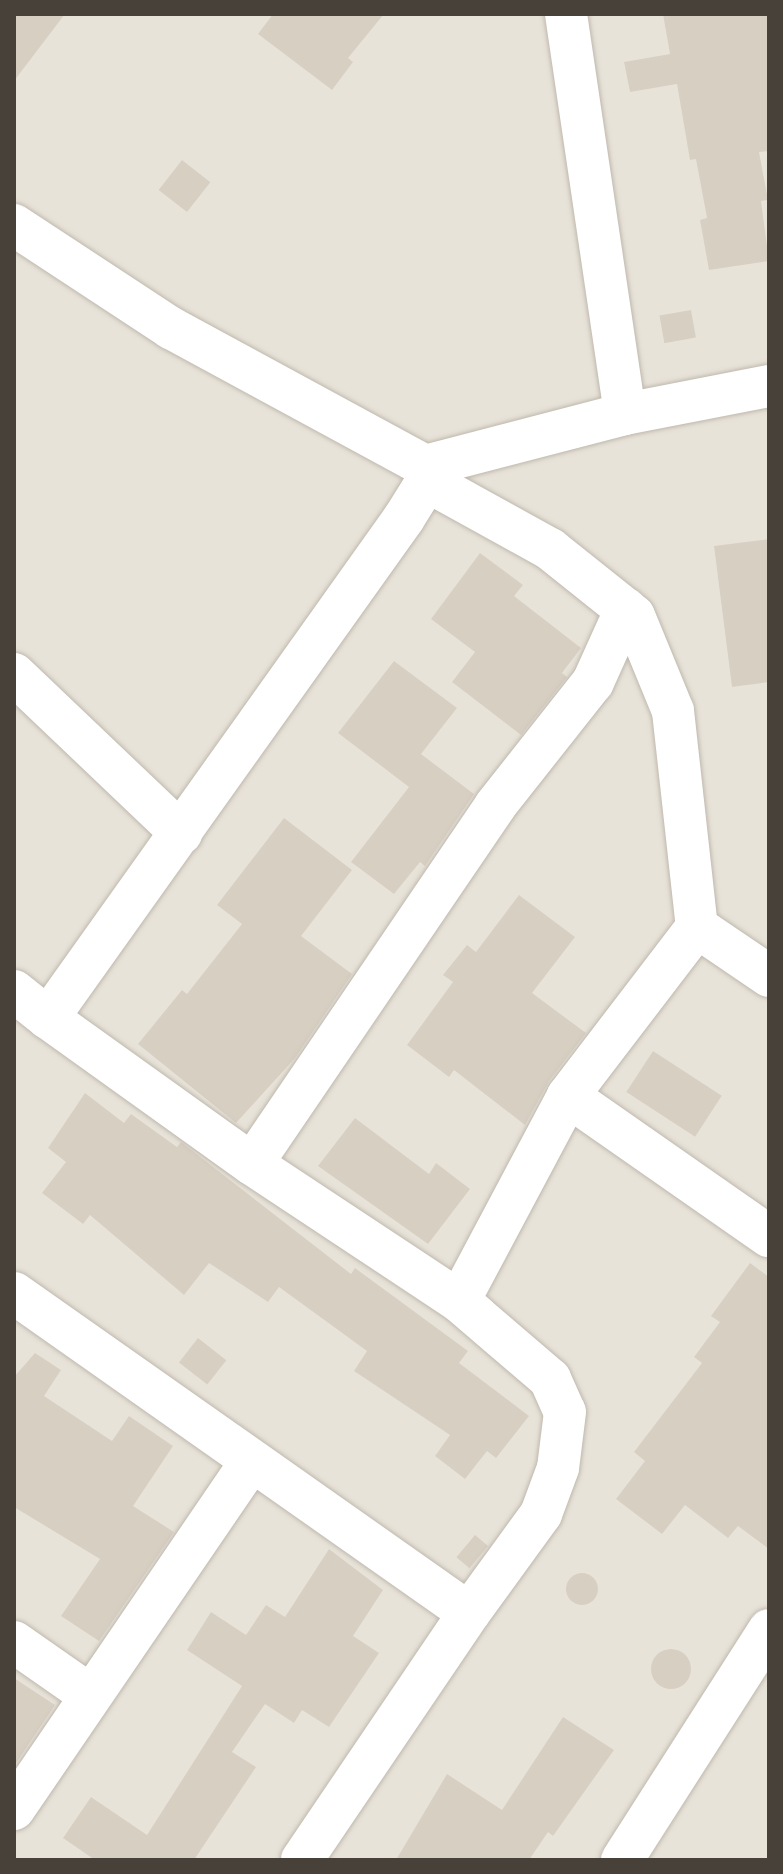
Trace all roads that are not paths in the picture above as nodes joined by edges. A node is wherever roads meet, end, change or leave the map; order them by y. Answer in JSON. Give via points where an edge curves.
{"nodes":[{"id":1,"x":566,"y":14,"type":"edge"},
{"id":2,"x":14,"y":225,"type":"edge"},
{"id":3,"x":769,"y":386,"type":"edge"},
{"id":4,"x":625,"y":414,"type":"junction"},
{"id":5,"x":426,"y":474,"type":"junction"},
{"id":6,"x":626,"y":609,"type":"junction"},
{"id":7,"x":14,"y":674,"type":"edge"},
{"id":8,"x":181,"y":833,"type":"junction"},
{"id":9,"x":697,"y":927,"type":"junction"},
{"id":10,"x":769,"y":976,"type":"edge"},
{"id":11,"x":14,"y":991,"type":"edge"},
{"id":12,"x":48,"y":1018,"type":"junction"},
{"id":13,"x":568,"y":1096,"type":"junction"},
{"id":14,"x":252,"y":1164,"type":"junction"},
{"id":15,"x":769,"y":1236,"type":"edge"},
{"id":16,"x":14,"y":1293,"type":"edge"},
{"id":17,"x":459,"y":1301,"type":"junction"},
{"id":18,"x":250,"y":1463,"type":"junction"},
{"id":19,"x":469,"y":1613,"type":"junction"},
{"id":20,"x":769,"y":1630,"type":"edge"},
{"id":21,"x":14,"y":1642,"type":"edge"},
{"id":22,"x":90,"y":1695,"type":"junction"},
{"id":23,"x":14,"y":1809,"type":"edge"},
{"id":24,"x":302,"y":1860,"type":"edge"},
{"id":25,"x":622,"y":1860,"type":"edge"}],
"edges":[{"from":1,"to":4,"type":"street"},
{"from":2,"to":5,"type":"street","via":[[171,328]]},
{"from":3,"to":4,"type":"street"},
{"from":4,"to":5,"type":"street"},
{"from":5,"to":6,"type":"street","via":[[550,549]]},
{"from":5,"to":8,"type":"street"},
{"from":6,"to":9,"type":"street","via":[[634,616],[673,711]]},
{"from":6,"to":14,"type":"street","via":[[593,682],[495,806]]},
{"from":7,"to":8,"type":"street"},
{"from":8,"to":12,"type":"street"},
{"from":9,"to":10,"type":"street"},
{"from":9,"to":13,"type":"street"},
{"from":11,"to":12,"type":"street"},
{"from":12,"to":14,"type":"street"},
{"from":13,"to":15,"type":"street"},
{"from":13,"to":17,"type":"street"},
{"from":14,"to":17,"type":"street"},
{"from":16,"to":18,"type":"street"},
{"from":17,"to":19,"type":"street","via":[[550,1379],[565,1412],[558,1468],[541,1514]]},
{"from":18,"to":19,"type":"street"},
{"from":18,"to":22,"type":"street"},
{"from":19,"to":24,"type":"street"},
{"from":20,"to":25,"type":"street"},
{"from":21,"to":22,"type":"street"},
{"from":22,"to":23,"type":"street"}]}
